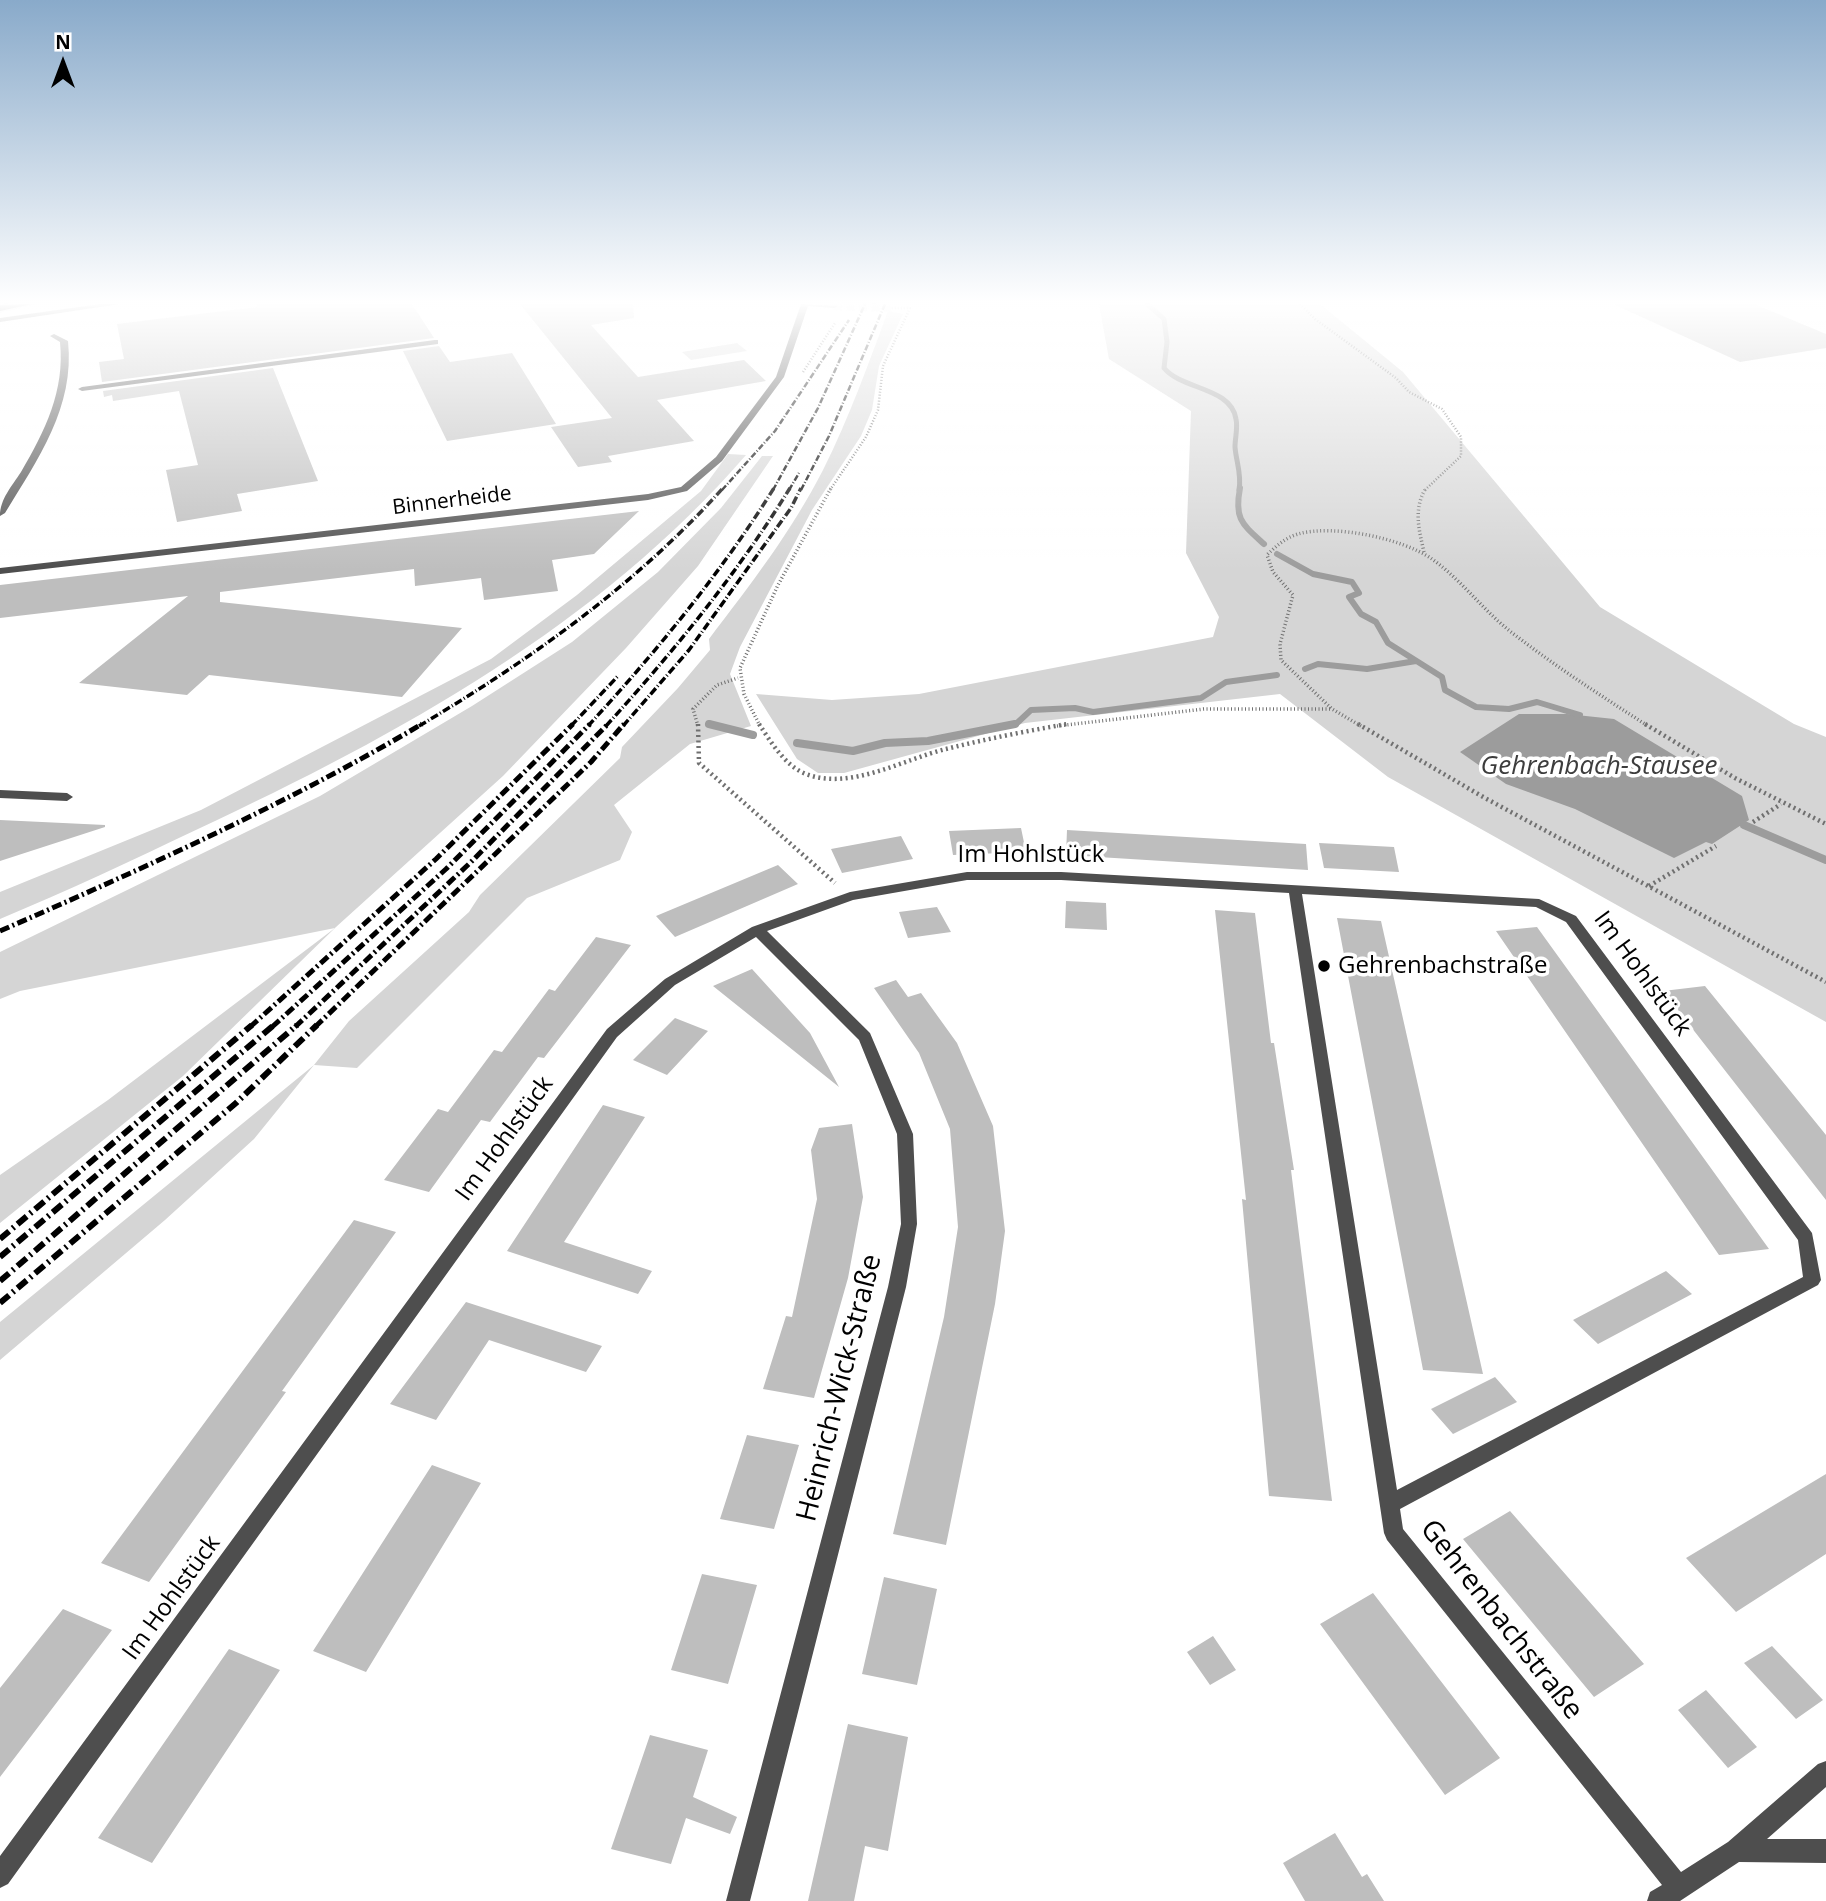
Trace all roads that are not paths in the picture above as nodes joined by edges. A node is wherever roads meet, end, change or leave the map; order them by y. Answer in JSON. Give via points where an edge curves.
{"nodes":[{"id":1,"x":60,"y":393,"type":"edge"},
{"id":2,"x":769,"y":393,"type":"edge"},
{"id":3,"x":0,"y":513,"type":"edge"},
{"id":4,"x":0,"y":571,"type":"edge"},
{"id":5,"x":0,"y":794,"type":"edge"},
{"id":6,"x":67,"y":797,"type":"dead end"},
{"id":7,"x":1295,"y":891,"type":"junction"},
{"id":8,"x":757,"y":930,"type":"junction"},
{"id":9,"x":1390,"y":1504,"type":"junction"},
{"id":10,"x":1826,"y":1772,"type":"edge"},
{"id":11,"x":1736,"y":1850,"type":"junction"},
{"id":12,"x":1826,"y":1851,"type":"edge"},
{"id":13,"x":0,"y":1876,"type":"edge"},
{"id":14,"x":1669,"y":1894,"type":"edge"},
{"id":15,"x":738,"y":1901,"type":"edge"}],
"edges":[{"from":1,"to":3,"type":"street","via":[[57,412]]},
{"from":2,"to":4,"type":"street","name":"Binnerheide","via":[[698,480],[667,494]]},
{"from":5,"to":6,"type":"street"},
{"from":7,"to":8,"type":"street","name":"Im Hohlstück","via":[[1061,876],[967,876],[850,896]]},
{"from":7,"to":9,"type":"street","name":"Gehrenbachstraße"},
{"from":7,"to":9,"type":"street","name":"Im Hohlstück","via":[[1539,903],[1571,919],[1806,1238],[1812,1280]]},
{"from":8,"to":13,"type":"street","name":"Im Hohlstück","via":[[670,982],[612,1033]]},
{"from":8,"to":15,"type":"street","name":"Heinrich-Wick-Straße","via":[[865,1037],[905,1134],[909,1224]]},
{"from":9,"to":14,"type":"street","name":"Gehrenbachstraße","via":[[1394,1533]]},
{"from":10,"to":11,"type":"street"},
{"from":11,"to":12,"type":"street"},
{"from":11,"to":14,"type":"street"}]}
